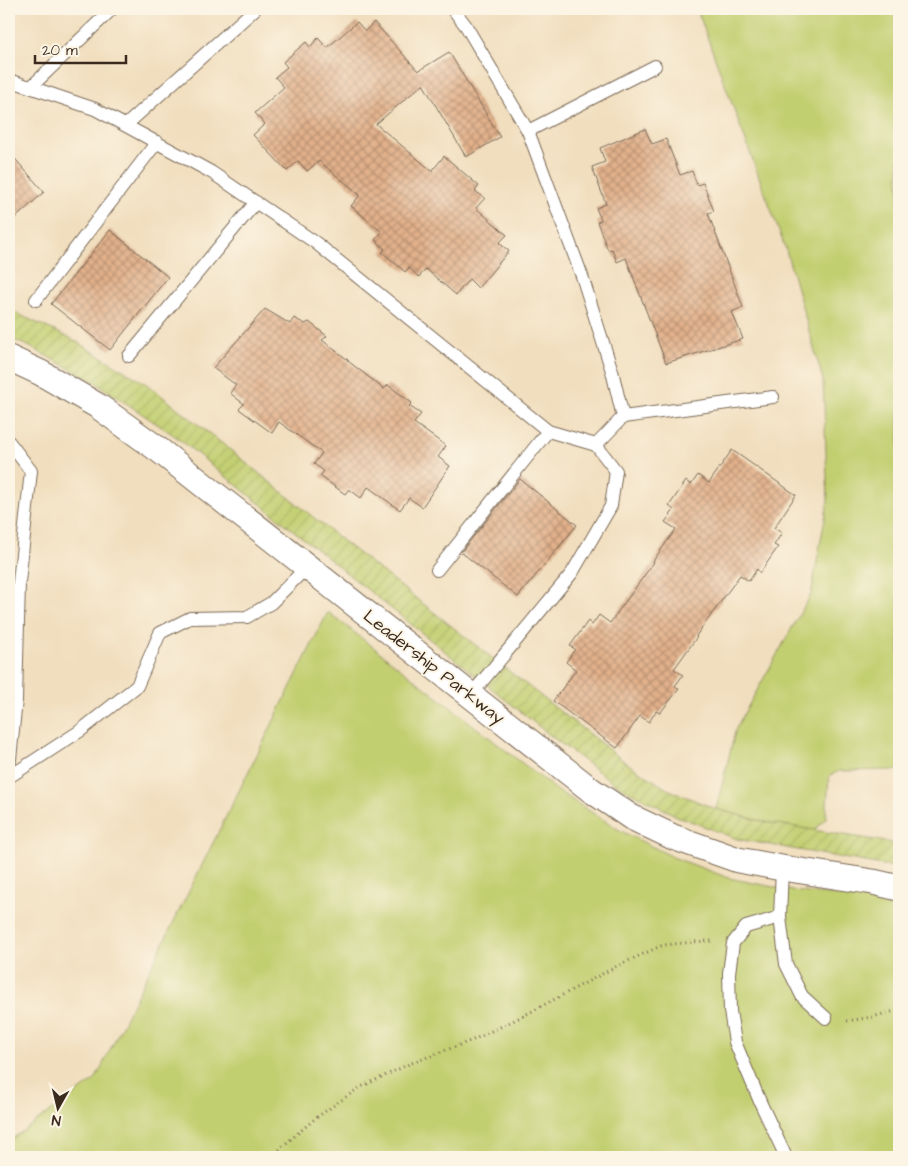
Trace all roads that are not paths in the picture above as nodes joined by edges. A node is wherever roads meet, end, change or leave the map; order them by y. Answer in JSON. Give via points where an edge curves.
{"nodes":[{"id":1,"x":112,"y":9,"type":"edge"},
{"id":2,"x":255,"y":9,"type":"edge"},
{"id":3,"x":453,"y":9,"type":"edge"},
{"id":4,"x":655,"y":66,"type":"dead end"},
{"id":5,"x":9,"y":80,"type":"edge"},
{"id":6,"x":31,"y":87,"type":"junction"},
{"id":7,"x":126,"y":125,"type":"junction"},
{"id":8,"x":528,"y":131,"type":"junction"},
{"id":9,"x":157,"y":142,"type":"junction"},
{"id":10,"x":256,"y":202,"type":"junction"},
{"id":11,"x":36,"y":300,"type":"dead end"},
{"id":12,"x":129,"y":356,"type":"dead end"},
{"id":13,"x":9,"y":358,"type":"edge"},
{"id":14,"x":773,"y":397,"type":"dead end"},
{"id":15,"x":623,"y":417,"type":"junction"},
{"id":16,"x":548,"y":431,"type":"junction"},
{"id":17,"x":9,"y":442,"type":"edge"},
{"id":18,"x":596,"y":445,"type":"junction"},
{"id":19,"x":308,"y":567,"type":"junction"},
{"id":20,"x":437,"y":570,"type":"dead end"},
{"id":21,"x":14,"y":582,"type":"edge"},
{"id":22,"x":470,"y":696,"type":"junction"},
{"id":23,"x":9,"y":769,"type":"edge"},
{"id":24,"x":9,"y":777,"type":"edge"},
{"id":25,"x":782,"y":868,"type":"junction"},
{"id":26,"x":899,"y":888,"type":"edge"},
{"id":27,"x":780,"y":917,"type":"junction"},
{"id":28,"x":826,"y":1018,"type":"road end"},
{"id":29,"x":786,"y":1157,"type":"edge"}],
"edges":[{"from":1,"to":6,"type":"lane"},
{"from":2,"to":7,"type":"lane"},
{"from":3,"to":8,"type":"lane"},
{"from":4,"to":8,"type":"lane"},
{"from":5,"to":6,"type":"lane"},
{"from":6,"to":7,"type":"lane","via":[[96,109]]},
{"from":7,"to":9,"type":"lane"},
{"from":8,"to":15,"type":"lane","via":[[582,276]]},
{"from":9,"to":10,"type":"lane"},
{"from":9,"to":11,"type":"lane"},
{"from":10,"to":12,"type":"lane"},
{"from":10,"to":16,"type":"lane","via":[[316,243]]},
{"from":13,"to":19,"type":"street","name":"Leadership Parkway","via":[[98,406]]},
{"from":14,"to":15,"type":"lane"},
{"from":15,"to":18,"type":"lane"},
{"from":16,"to":18,"type":"lane"},
{"from":16,"to":20,"type":"lane"},
{"from":17,"to":21,"type":"lane","via":[[32,471]]},
{"from":18,"to":22,"type":"lane","via":[[616,471],[611,506],[572,573]]},
{"from":19,"to":22,"type":"street","name":"Leadership Parkway"},
{"from":19,"to":24,"type":"lane","via":[[271,603],[247,617],[190,618],[160,633],[137,686],[80,731]]},
{"from":21,"to":23,"type":"lane","via":[[16,700]]},
{"from":22,"to":25,"type":"street","name":"Leadership Parkway","via":[[631,817],[673,837],[738,860]]},
{"from":25,"to":26,"type":"street","name":"Leadership Parkway"},
{"from":25,"to":27,"type":"lane"},
{"from":27,"to":28,"type":"lane","via":[[786,964],[802,996]]},
{"from":27,"to":29,"type":"lane","via":[[746,927],[733,942],[729,973],[735,1042]]}]}
